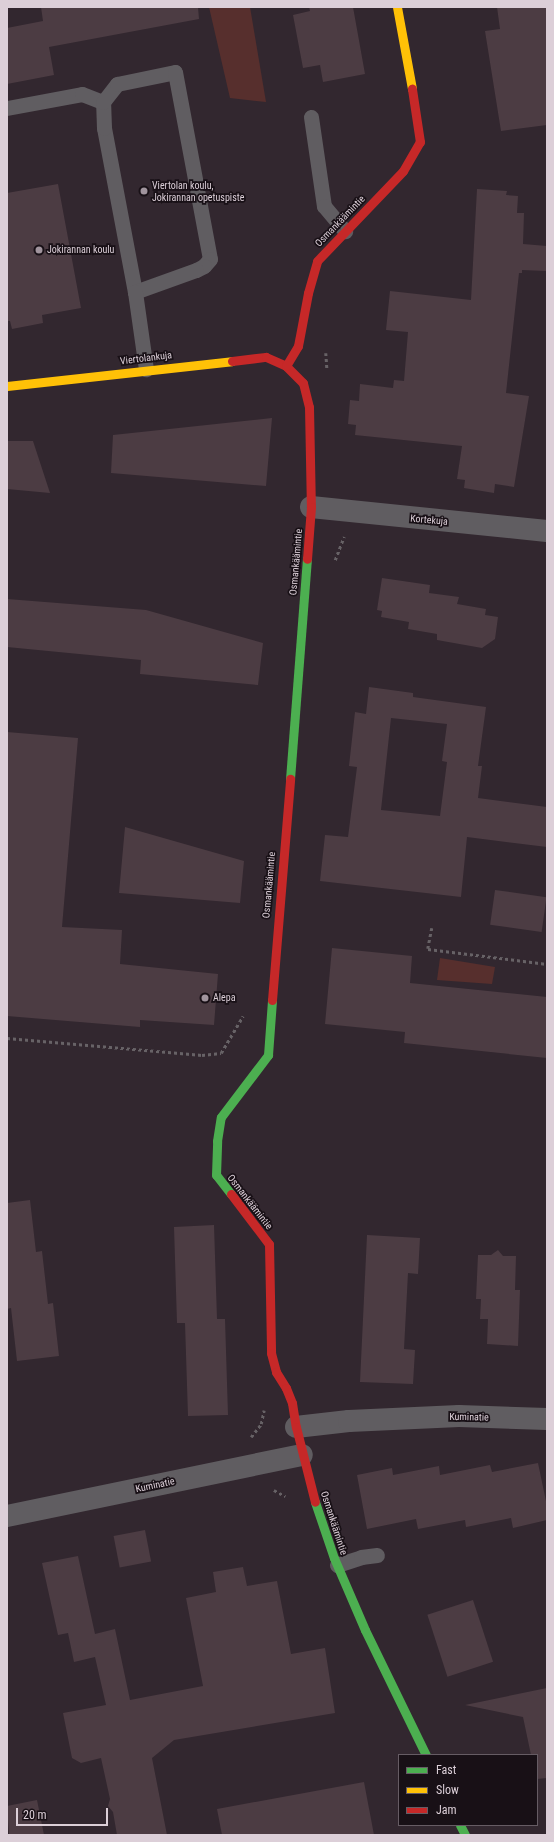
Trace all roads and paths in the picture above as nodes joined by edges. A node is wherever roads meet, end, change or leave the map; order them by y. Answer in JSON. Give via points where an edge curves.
{"nodes":[{"id":1,"x":397,"y":7,"type":"edge"},
{"id":2,"x":103,"y":102,"type":"junction"},
{"id":3,"x":7,"y":108,"type":"edge"},
{"id":4,"x":311,"y":117,"type":"dead end"},
{"id":5,"x":345,"y":231,"type":"junction"},
{"id":6,"x":135,"y":292,"type":"junction"},
{"id":7,"x":326,"y":352,"type":"dead end"},
{"id":8,"x":286,"y":366,"type":"junction"},
{"id":9,"x":146,"y":369,"type":"junction"},
{"id":10,"x":327,"y":375,"type":"dead end"},
{"id":11,"x":7,"y":386,"type":"edge"},
{"id":12,"x":311,"y":507,"type":"junction"},
{"id":13,"x":343,"y":512,"type":"junction"},
{"id":14,"x":547,"y":531,"type":"edge"},
{"id":15,"x":334,"y":563,"type":"dead end"},
{"id":16,"x":432,"y":928,"type":"dead end"},
{"id":17,"x":547,"y":964,"type":"edge"},
{"id":18,"x":7,"y":1038,"type":"edge"},
{"id":19,"x":221,"y":1053,"type":"dead end"},
{"id":20,"x":547,"y":1419,"type":"edge"},
{"id":21,"x":296,"y":1427,"type":"junction"},
{"id":22,"x":302,"y":1455,"type":"junction"},
{"id":23,"x":7,"y":1516,"type":"edge"},
{"id":24,"x":377,"y":1555,"type":"dead end"},
{"id":25,"x":337,"y":1565,"type":"junction"},
{"id":26,"x":426,"y":1754,"type":"edge"},
{"id":27,"x":460,"y":1826,"type":"edge"},
{"id":28,"x":465,"y":1835,"type":"edge"}],
"edges":[{"from":1,"to":5,"type":"street","name":"Osmankäämintie","via":[[420,142],[403,171]]},
{"from":2,"to":3,"type":"lane","via":[[82,94]]},
{"from":2,"to":6,"type":"lane","via":[[104,128]]},
{"from":2,"to":6,"type":"lane","via":[[117,84],[176,72],[210,259],[196,270]]},
{"from":4,"to":5,"type":"lane","via":[[324,206]]},
{"from":5,"to":8,"type":"street","name":"Osmankäämintie","via":[[317,261],[298,346]]},
{"from":6,"to":9,"type":"lane"},
{"from":7,"to":10,"type":"path"},
{"from":8,"to":9,"type":"street","name":"Viertolankuja","via":[[266,357],[258,357]]},
{"from":8,"to":12,"type":"street","name":"Osmankäämintie","via":[[303,383],[309,407]]},
{"from":9,"to":11,"type":"street","name":"Viertolankuja"},
{"from":12,"to":13,"type":"street","name":"Kortekuja"},
{"from":12,"to":21,"type":"street","name":"Osmankäämintie","via":[[268,1055],[221,1117],[216,1176],[269,1244],[271,1353],[276,1372],[292,1403]]},
{"from":13,"to":14,"type":"street","name":"Kortekuja"},
{"from":13,"to":15,"type":"path","via":[[344,539]]},
{"from":16,"to":17,"type":"path","via":[[428,949]]},
{"from":18,"to":19,"type":"path","via":[[202,1055]]},
{"from":20,"to":21,"type":"street","name":"Kuminatie","via":[[459,1416],[349,1421]]},
{"from":21,"to":22,"type":"street","name":"Osmankäämintie"},
{"from":22,"to":23,"type":"street","name":"Kuminatie"},
{"from":22,"to":25,"type":"street","name":"Osmankäämintie"},
{"from":24,"to":25,"type":"lane"},
{"from":25,"to":26,"type":"street","name":"Osmankäämintie","via":[[364,1630]]},
{"from":27,"to":28,"type":"street"}]}
